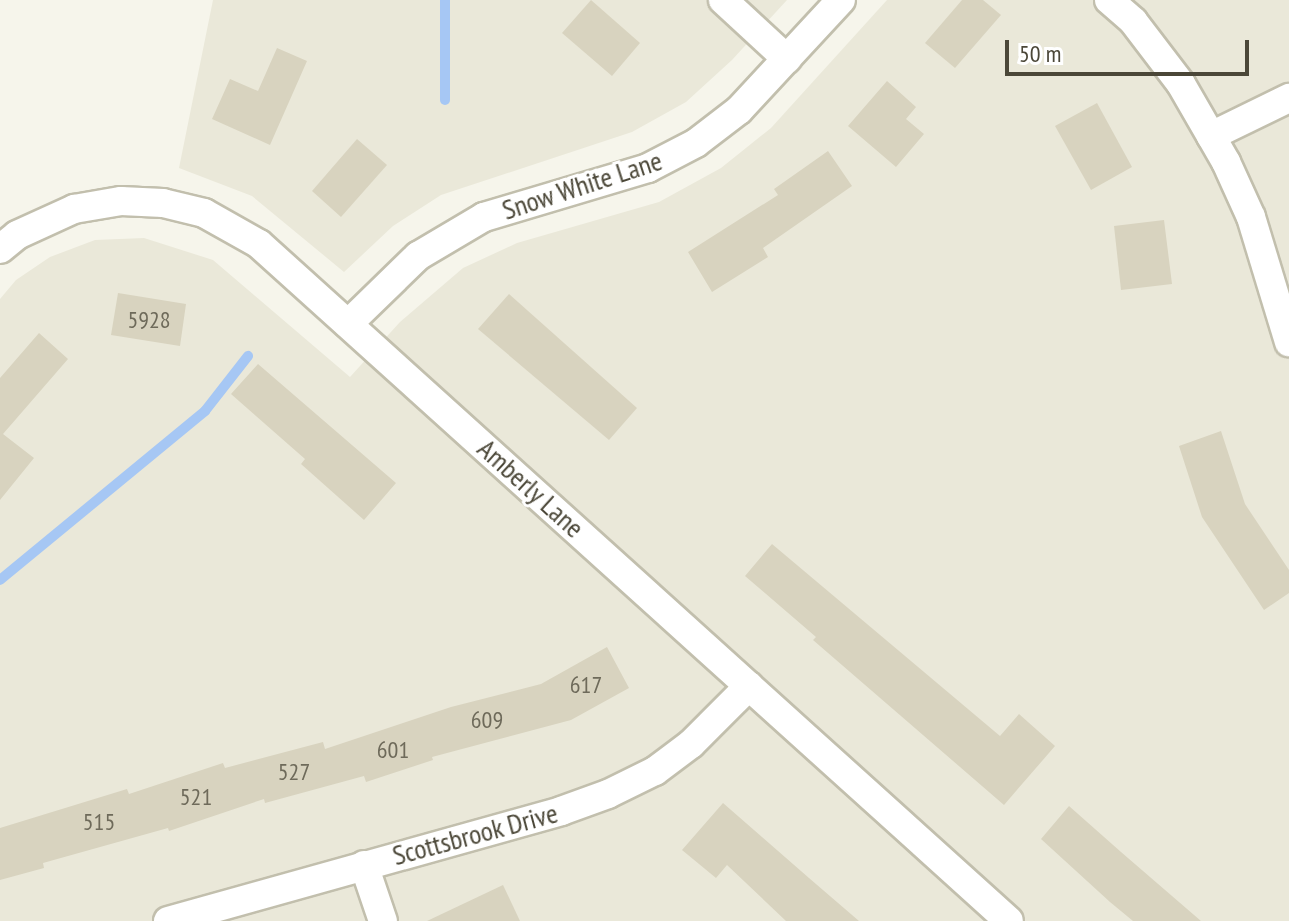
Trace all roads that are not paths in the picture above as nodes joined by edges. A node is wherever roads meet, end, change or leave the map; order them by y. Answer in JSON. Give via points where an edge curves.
{"nodes":[{"id":1,"x":723,"y":0,"type":"edge"},
{"id":2,"x":841,"y":0,"type":"edge"},
{"id":3,"x":1109,"y":0,"type":"edge"},
{"id":4,"x":787,"y":59,"type":"junction"},
{"id":5,"x":1289,"y":98,"type":"edge"},
{"id":6,"x":1211,"y":136,"type":"junction"},
{"id":7,"x":0,"y":249,"type":"edge"},
{"id":8,"x":348,"y":324,"type":"junction"},
{"id":9,"x":1289,"y":342,"type":"edge"},
{"id":10,"x":749,"y":686,"type":"junction"},
{"id":11,"x":364,"y":865,"type":"junction"},
{"id":12,"x":168,"y":921,"type":"edge"},
{"id":13,"x":383,"y":921,"type":"edge"},
{"id":14,"x":1009,"y":921,"type":"edge"}],
"edges":[{"from":1,"to":4,"type":"street"},
{"from":2,"to":4,"type":"street","name":"Snow White Lane"},
{"from":3,"to":6,"type":"street","via":[[1133,21],[1181,84]]},
{"from":4,"to":8,"type":"street","name":"Snow White Lane","via":[[739,110],[696,143],[648,168],[484,217],[418,256]]},
{"from":5,"to":6,"type":"street"},
{"from":6,"to":9,"type":"street","via":[[1251,217]]},
{"from":7,"to":8,"type":"street","name":"Amberly Lane","via":[[17,235],[74,209],[121,201],[163,203],[204,213],[259,244]]},
{"from":8,"to":10,"type":"street","name":"Amberly Lane"},
{"from":10,"to":11,"type":"street","name":"Scottsbrook Drive","via":[[691,744],[655,771],[608,794]]},
{"from":10,"to":14,"type":"street","name":"Amberly Lane"},
{"from":11,"to":12,"type":"street","name":"Scottsbrook Drive"},
{"from":11,"to":13,"type":"street"}]}
